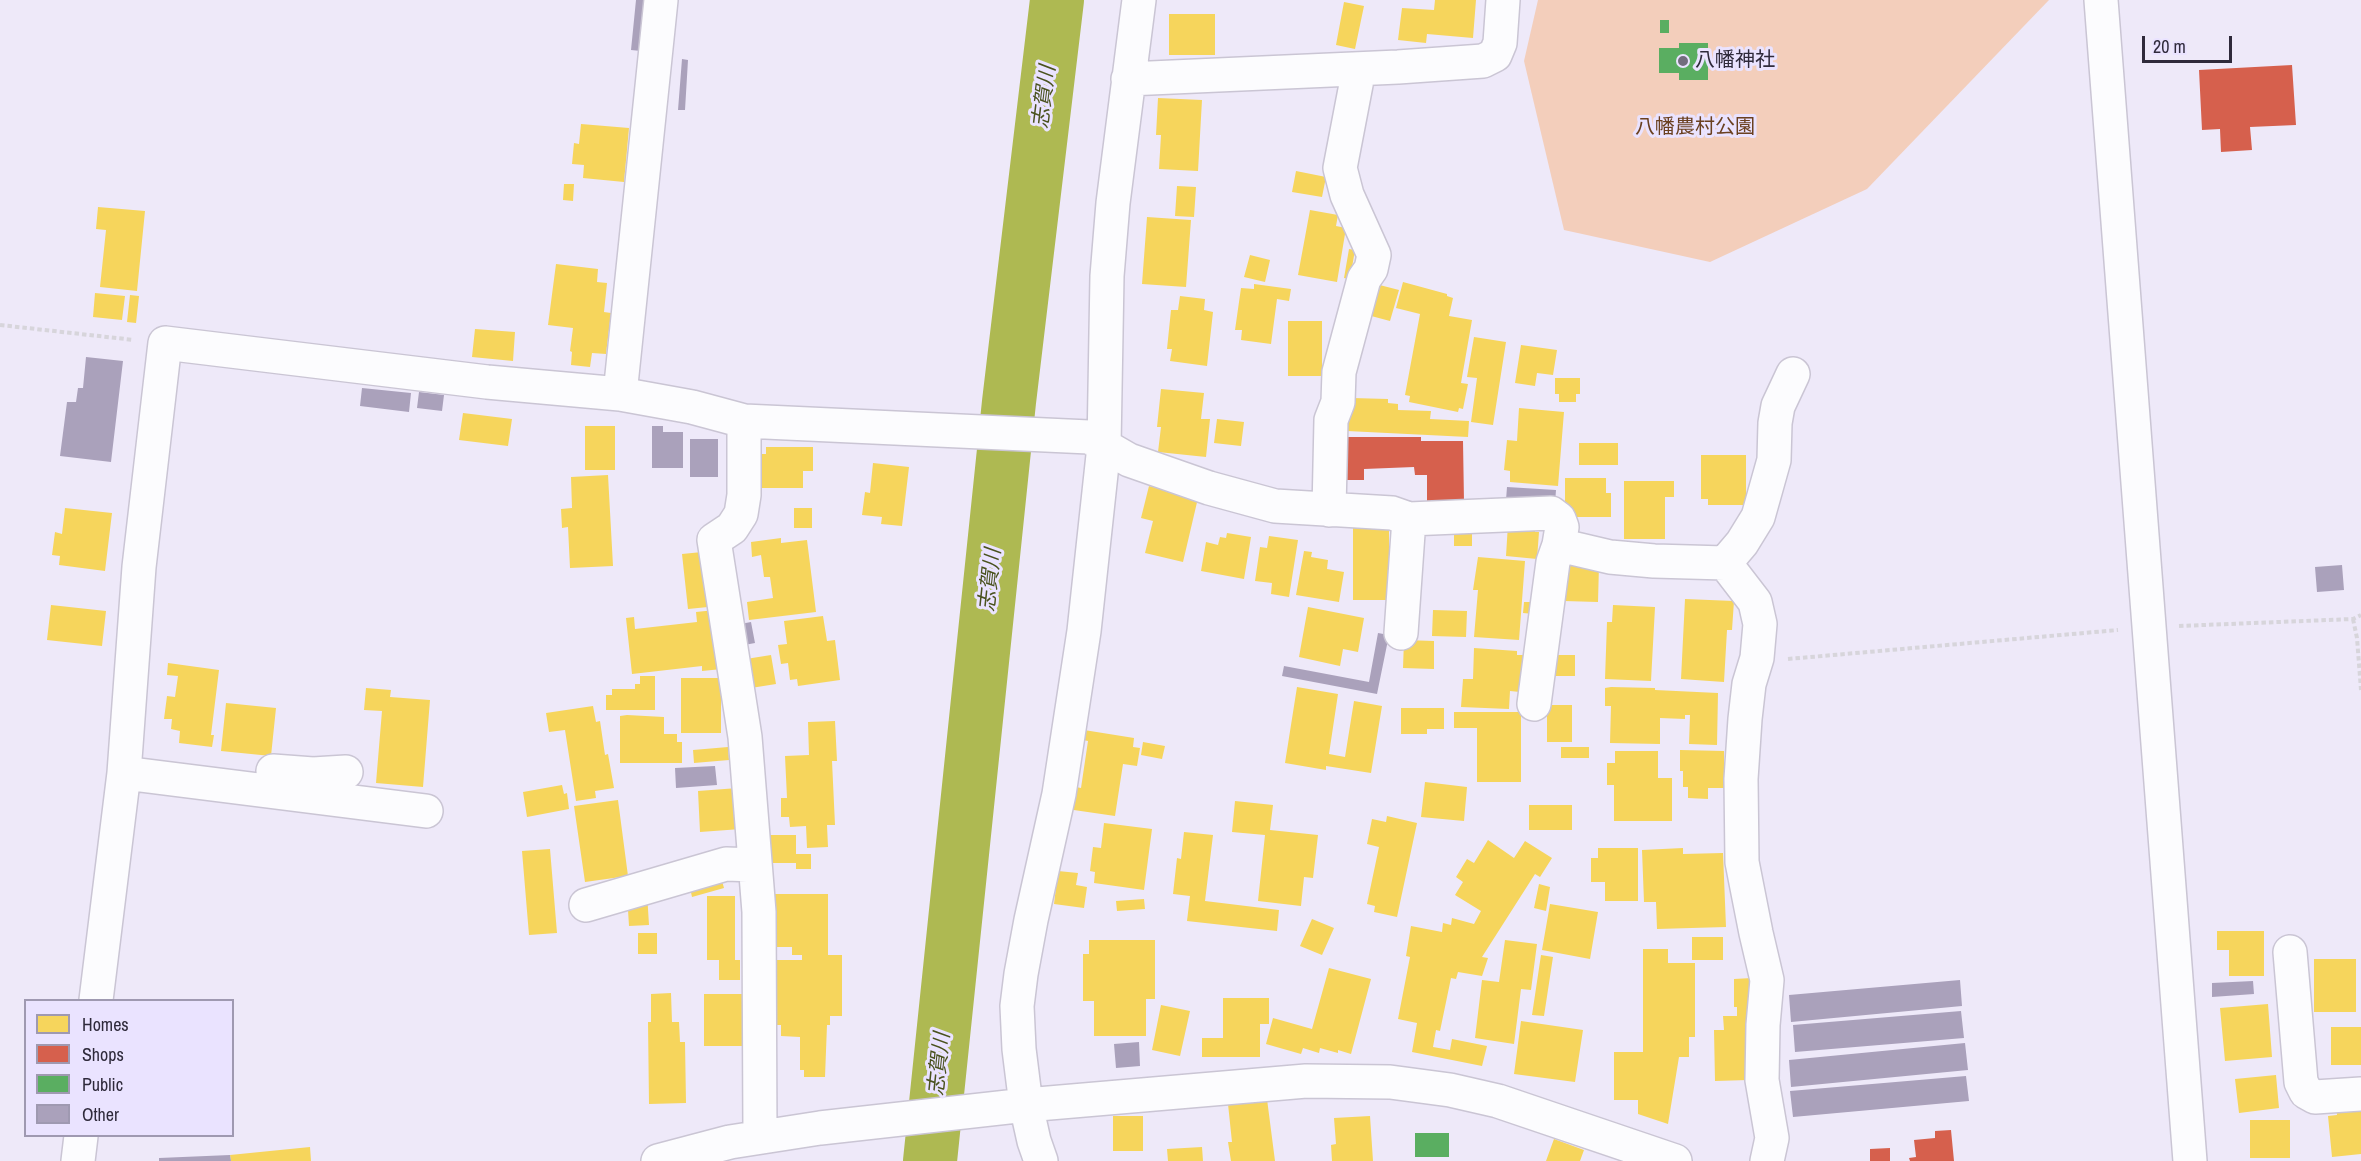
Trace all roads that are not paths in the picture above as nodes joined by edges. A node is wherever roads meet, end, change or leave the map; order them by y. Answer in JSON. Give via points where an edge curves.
{"nodes":[{"id":1,"x":661,"y":0,"type":"edge"},
{"id":2,"x":1138,"y":0,"type":"edge"},
{"id":3,"x":1503,"y":0,"type":"edge"},
{"id":4,"x":2101,"y":0,"type":"edge"},
{"id":5,"x":1359,"y":69,"type":"junction"},
{"id":6,"x":1128,"y":79,"type":"junction"},
{"id":7,"x":1793,"y":374,"type":"dead end"},
{"id":8,"x":620,"y":394,"type":"junction"},
{"id":9,"x":744,"y":421,"type":"junction"},
{"id":10,"x":1096,"y":441,"type":"junction"},
{"id":11,"x":1329,"y":510,"type":"junction"},
{"id":12,"x":1408,"y":519,"type":"junction"},
{"id":13,"x":1559,"y":545,"type":"junction"},
{"id":14,"x":1725,"y":563,"type":"junction"},
{"id":15,"x":1401,"y":633,"type":"dead end"},
{"id":16,"x":1534,"y":704,"type":"dead end"},
{"id":17,"x":125,"y":764,"type":"junction"},
{"id":18,"x":346,"y":772,"type":"dead end"},
{"id":19,"x":426,"y":811,"type":"dead end"},
{"id":20,"x":755,"y":865,"type":"junction"},
{"id":21,"x":586,"y":905,"type":"dead end"},
{"id":22,"x":2290,"y":952,"type":"dead end"},
{"id":23,"x":96,"y":999,"type":"edge"},
{"id":24,"x":2361,"y":1094,"type":"edge"},
{"id":25,"x":1012,"y":1107,"type":"junction"},
{"id":26,"x":81,"y":1137,"type":"edge"},
{"id":27,"x":760,"y":1137,"type":"junction"},
{"id":28,"x":712,"y":1154,"type":"edge"},
{"id":29,"x":78,"y":1161,"type":"edge"},
{"id":30,"x":658,"y":1161,"type":"edge"},
{"id":31,"x":1041,"y":1161,"type":"edge"},
{"id":32,"x":1675,"y":1161,"type":"edge"},
{"id":33,"x":1767,"y":1161,"type":"edge"},
{"id":34,"x":2190,"y":1161,"type":"edge"}],
"edges":[{"from":1,"to":8,"type":"street"},
{"from":2,"to":6,"type":"street"},
{"from":3,"to":5,"type":"street","via":[[1500,42],[1495,55],[1484,61]]},
{"from":4,"to":34,"type":"street"},
{"from":5,"to":6,"type":"street"},
{"from":5,"to":11,"type":"street","via":[[1341,168],[1347,195],[1374,255],[1364,279],[1342,362],[1338,402],[1330,420]]},
{"from":6,"to":10,"type":"street","via":[[1113,203]]},
{"from":7,"to":14,"type":"street","via":[[1778,406],[1774,460],[1758,518]]},
{"from":8,"to":9,"type":"street"},
{"from":8,"to":17,"type":"street","via":[[165,343],[140,567]]},
{"from":9,"to":10,"type":"street"},
{"from":9,"to":20,"type":"street","via":[[741,514],[732,528],[714,540],[745,737]]},
{"from":10,"to":11,"type":"street","via":[[1130,460],[1248,499],[1275,506]]},
{"from":10,"to":25,"type":"street","via":[[1085,619],[1059,794],[1021,974],[1017,1006],[1019,1049]]},
{"from":11,"to":12,"type":"street","via":[[1392,513]]},
{"from":12,"to":13,"type":"street","via":[[1551,513],[1562,527]]},
{"from":12,"to":15,"type":"street"},
{"from":13,"to":14,"type":"street","via":[[1654,561]]},
{"from":13,"to":16,"type":"street"},
{"from":14,"to":33,"type":"street","via":[[1759,613],[1757,658],[1745,719],[1742,862],[1767,980],[1762,1025],[1762,1080],[1772,1138]]},
{"from":17,"to":18,"type":"street","via":[[313,774]]},
{"from":17,"to":19,"type":"street"},
{"from":17,"to":23,"type":"street"},
{"from":20,"to":21,"type":"street","via":[[726,864]]},
{"from":20,"to":27,"type":"street","via":[[759,912]]},
{"from":22,"to":24,"type":"street","via":[[2301,1082],[2306,1092],[2315,1097]]},
{"from":25,"to":27,"type":"street"},
{"from":25,"to":31,"type":"street","via":[[1034,1141]]},
{"from":25,"to":32,"type":"street","via":[[1294,1081],[1390,1082],[1498,1101]]},
{"from":26,"to":29,"type":"street"},
{"from":27,"to":28,"type":"street"},
{"from":28,"to":30,"type":"street"}]}
